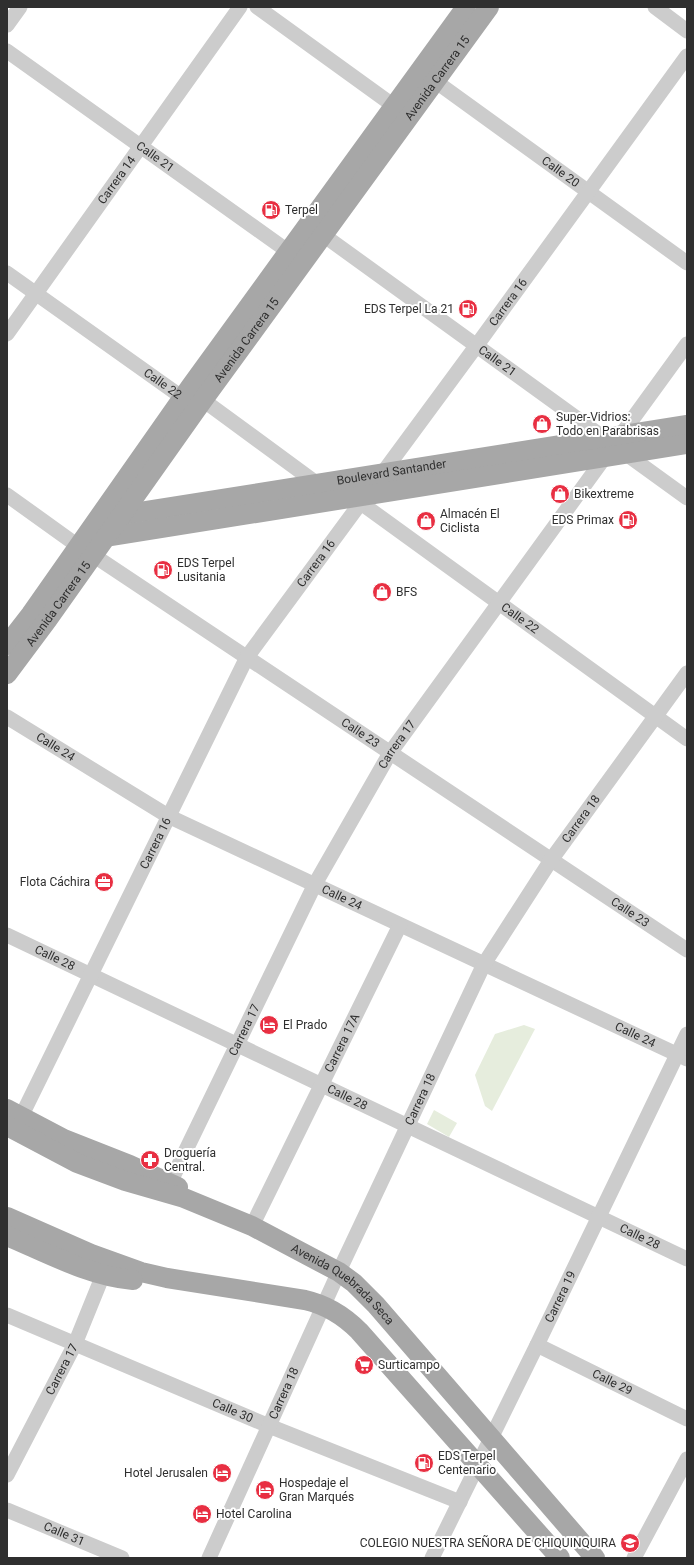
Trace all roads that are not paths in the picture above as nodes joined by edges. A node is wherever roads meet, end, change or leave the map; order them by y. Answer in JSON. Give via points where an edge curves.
{"nodes":[{"id":1,"x":20,"y":7,"type":"edge"},
{"id":2,"x":240,"y":7,"type":"edge"},
{"id":3,"x":257,"y":7,"type":"edge"},
{"id":4,"x":466,"y":7,"type":"edge"},
{"id":5,"x":489,"y":7,"type":"edge"},
{"id":6,"x":654,"y":7,"type":"edge"},
{"id":7,"x":7,"y":25,"type":"edge"},
{"id":8,"x":687,"y":31,"type":"edge"},
{"id":9,"x":7,"y":51,"type":"edge"},
{"id":10,"x":687,"y":56,"type":"edge"},
{"id":11,"x":435,"y":81,"type":"junction"},
{"id":12,"x":394,"y":106,"type":"junction"},
{"id":13,"x":141,"y":146,"type":"junction"},
{"id":14,"x":588,"y":192,"type":"junction"},
{"id":15,"x":316,"y":229,"type":"junction"},
{"id":16,"x":296,"y":257,"type":"junction"},
{"id":17,"x":687,"y":263,"type":"edge"},
{"id":18,"x":7,"y":273,"type":"edge"},
{"id":19,"x":36,"y":293,"type":"junction"},
{"id":20,"x":7,"y":334,"type":"edge"},
{"id":21,"x":687,"y":344,"type":"edge"},
{"id":22,"x":476,"y":346,"type":"junction"},
{"id":23,"x":182,"y":398,"type":"junction"},
{"id":24,"x":203,"y":400,"type":"junction"},
{"id":25,"x":687,"y":425,"type":"edge"},
{"id":26,"x":687,"y":444,"type":"edge"},
{"id":27,"x":614,"y":446,"type":"junction"},
{"id":28,"x":382,"y":473,"type":"junction"},
{"id":29,"x":318,"y":484,"type":"junction"},
{"id":30,"x":7,"y":496,"type":"edge"},
{"id":31,"x":687,"y":498,"type":"edge"},
{"id":32,"x":355,"y":499,"type":"junction"},
{"id":33,"x":122,"y":515,"type":"junction"},
{"id":34,"x":97,"y":519,"type":"junction"},
{"id":35,"x":106,"y":537,"type":"junction"},
{"id":36,"x":86,"y":551,"type":"junction"},
{"id":37,"x":499,"y":603,"type":"junction"},
{"id":38,"x":7,"y":645,"type":"edge"},
{"id":39,"x":247,"y":657,"type":"junction"},
{"id":40,"x":687,"y":673,"type":"edge"},
{"id":41,"x":7,"y":674,"type":"edge"},
{"id":42,"x":655,"y":716,"type":"junction"},
{"id":43,"x":7,"y":717,"type":"edge"},
{"id":44,"x":687,"y":739,"type":"edge"},
{"id":45,"x":390,"y":753,"type":"junction"},
{"id":46,"x":168,"y":816,"type":"junction"},
{"id":47,"x":551,"y":860,"type":"junction"},
{"id":48,"x":315,"y":884,"type":"junction"},
{"id":49,"x":400,"y":925,"type":"junction"},
{"id":50,"x":7,"y":935,"type":"edge"},
{"id":51,"x":687,"y":950,"type":"edge"},
{"id":52,"x":484,"y":964,"type":"junction"},
{"id":53,"x":91,"y":975,"type":"junction"},
{"id":54,"x":687,"y":1034,"type":"edge"},
{"id":55,"x":237,"y":1044,"type":"junction"},
{"id":56,"x":682,"y":1056,"type":"edge"},
{"id":57,"x":322,"y":1085,"type":"junction"},
{"id":58,"x":12,"y":1117,"type":"edge"},
{"id":59,"x":408,"y":1126,"type":"junction"},
{"id":60,"x":170,"y":1183,"type":"junction"},
{"id":61,"x":7,"y":1217,"type":"edge"},
{"id":62,"x":599,"y":1217,"type":"junction"},
{"id":63,"x":252,"y":1226,"type":"junction"},
{"id":64,"x":7,"y":1236,"type":"edge"},
{"id":65,"x":687,"y":1259,"type":"edge"},
{"id":66,"x":101,"y":1263,"type":"junction"},
{"id":67,"x":339,"y":1272,"type":"junction"},
{"id":68,"x":324,"y":1305,"type":"junction"},
{"id":69,"x":7,"y":1315,"type":"edge"},
{"id":70,"x":75,"y":1344,"type":"junction"},
{"id":71,"x":537,"y":1345,"type":"junction"},
{"id":72,"x":687,"y":1419,"type":"edge"},
{"id":73,"x":269,"y":1426,"type":"junction"},
{"id":74,"x":491,"y":1438,"type":"junction"},
{"id":75,"x":687,"y":1459,"type":"edge"},
{"id":76,"x":478,"y":1465,"type":"junction"},
{"id":77,"x":7,"y":1475,"type":"edge"},
{"id":78,"x":460,"y":1502,"type":"junction"},
{"id":79,"x":7,"y":1510,"type":"edge"},
{"id":80,"x":122,"y":1558,"type":"edge"},
{"id":81,"x":209,"y":1558,"type":"edge"},
{"id":82,"x":432,"y":1558,"type":"edge"},
{"id":83,"x":560,"y":1558,"type":"edge"},
{"id":84,"x":595,"y":1558,"type":"edge"},
{"id":85,"x":634,"y":1558,"type":"edge"}],
"edges":[{"from":1,"to":7,"type":"street"},
{"from":2,"to":13,"type":"street","name":"Carrera 14"},
{"from":3,"to":12,"type":"street"},
{"from":4,"to":12,"type":"main road","name":"Avenida Carrera 15"},
{"from":5,"to":11,"type":"main road","name":"Avenida Carrera 15"},
{"from":6,"to":8,"type":"street"},
{"from":9,"to":13,"type":"street","name":"Calle 21"},
{"from":10,"to":14,"type":"street","name":"Carrera 16"},
{"from":11,"to":14,"type":"street","name":"Calle 20"},
{"from":11,"to":15,"type":"main road","name":"Avenida Carrera 15"},
{"from":12,"to":15,"type":"main road","name":"Avenida Carrera 15"},
{"from":13,"to":16,"type":"street","name":"Calle 21"},
{"from":13,"to":19,"type":"street","name":"Carrera 14"},
{"from":14,"to":17,"type":"street","name":"Calle 20"},
{"from":14,"to":22,"type":"street","name":"Carrera 16"},
{"from":15,"to":16,"type":"main road","name":"Avenida Carrera 15"},
{"from":15,"to":22,"type":"street","name":"Calle 21"},
{"from":16,"to":23,"type":"main road","name":"Avenida Carrera 15"},
{"from":16,"to":24,"type":"main road","name":"Avenida Carrera 15"},
{"from":18,"to":19,"type":"street","name":"Calle 22"},
{"from":19,"to":20,"type":"street","name":"Carrera 14"},
{"from":19,"to":23,"type":"street","name":"Calle 22"},
{"from":21,"to":27,"type":"street","name":"Carrera 17"},
{"from":22,"to":27,"type":"street","name":"Calle 21"},
{"from":22,"to":28,"type":"street","name":"Carrera 16"},
{"from":23,"to":24,"type":"street","name":"Calle 22"},
{"from":23,"to":34,"type":"main road","name":"Avenida Carrera 15"},
{"from":24,"to":29,"type":"street","name":"Calle 22"},
{"from":24,"to":33,"type":"main road","name":"Avenida Carrera 15"},
{"from":25,"to":27,"type":"main road","name":"Boulevard Santander"},
{"from":26,"to":27,"type":"main road","name":"Boulevard Santander"},
{"from":27,"to":28,"type":"main road","name":"Boulevard Santander"},
{"from":27,"to":31,"type":"street","name":"Calle 21"},
{"from":27,"to":32,"type":"main road","name":"Boulevard Santander"},
{"from":27,"to":37,"type":"street","name":"Carrera 17"},
{"from":28,"to":29,"type":"main road","name":"Boulevard Santander"},
{"from":28,"to":32,"type":"street","name":"Carrera 16"},
{"from":29,"to":32,"type":"street","name":"Calle 22"},
{"from":29,"to":33,"type":"main road","name":"Boulevard Santander"},
{"from":30,"to":36,"type":"street","name":"Calle 23"},
{"from":32,"to":35,"type":"main road","name":"Boulevard Santander"},
{"from":32,"to":37,"type":"street","name":"Calle 22"},
{"from":32,"to":39,"type":"street","name":"Carrera 16"},
{"from":33,"to":34,"type":"main road","name":"Boulevard Santander"},
{"from":33,"to":35,"type":"main road","name":"Avenida Carrera 15"},
{"from":34,"to":36,"type":"main road","name":"Avenida Carrera 15"},
{"from":35,"to":36,"type":"main road","name":"Avenida Carrera 15"},
{"from":36,"to":38,"type":"main road","name":"Avenida Carrera 15"},
{"from":36,"to":39,"type":"street","name":"Calle 23"},
{"from":36,"to":41,"type":"main road","name":"Avenida Carrera 15","via":[[39,632]]},
{"from":37,"to":42,"type":"street","name":"Calle 22"},
{"from":37,"to":45,"type":"street","name":"Carrera 17"},
{"from":39,"to":45,"type":"street","name":"Calle 23"},
{"from":39,"to":46,"type":"street","name":"Carrera 16"},
{"from":40,"to":42,"type":"street","name":"Carrera 18"},
{"from":42,"to":44,"type":"street","name":"Calle 22"},
{"from":42,"to":47,"type":"street","name":"Carrera 18"},
{"from":43,"to":46,"type":"street","name":"Calle 24"},
{"from":45,"to":47,"type":"street","name":"Calle 23"},
{"from":45,"to":48,"type":"street","name":"Carrera 17"},
{"from":46,"to":48,"type":"street","name":"Calle 24"},
{"from":46,"to":53,"type":"street","name":"Carrera 16"},
{"from":47,"to":51,"type":"street","name":"Calle 23"},
{"from":47,"to":52,"type":"street","name":"Carrera 18"},
{"from":48,"to":49,"type":"street","name":"Calle 24"},
{"from":48,"to":55,"type":"street","name":"Carrera 17"},
{"from":49,"to":52,"type":"street","name":"Calle 24"},
{"from":49,"to":57,"type":"street","name":"Carrera 17A"},
{"from":50,"to":53,"type":"street","name":"Calle 28"},
{"from":52,"to":56,"type":"street","name":"Calle 24"},
{"from":52,"to":59,"type":"street","name":"Carrera 18"},
{"from":53,"to":55,"type":"street","name":"Calle 28"},
{"from":53,"to":58,"type":"street","name":"Carrera 16"},
{"from":54,"to":56,"type":"street","name":"Carrera 19"},
{"from":55,"to":57,"type":"street","name":"Calle 28"},
{"from":55,"to":60,"type":"street","name":"Carrera 17"},
{"from":56,"to":62,"type":"street","name":"Carrera 19"},
{"from":57,"to":59,"type":"street","name":"Calle 28"},
{"from":57,"to":63,"type":"street","name":"Carrera 17A"},
{"from":58,"to":60,"type":"main road"},
{"from":58,"to":63,"type":"main road","name":"Avenida Quebrada Seca","via":[[77,1163],[125,1181],[184,1198]]},
{"from":59,"to":62,"type":"street","name":"Calle 28"},
{"from":59,"to":67,"type":"street","name":"Carrera 18"},
{"from":60,"to":63,"type":"main road"},
{"from":61,"to":66,"type":"main road"},
{"from":62,"to":65,"type":"street","name":"Calle 28"},
{"from":62,"to":71,"type":"street","name":"Carrera 19"},
{"from":63,"to":67,"type":"main road","name":"Avenida Quebrada Seca"},
{"from":64,"to":66,"type":"main road","via":[[84,1269]]},
{"from":66,"to":68,"type":"main road","name":"Avenida Quebrada Seca","via":[[131,1280],[192,1282]]},
{"from":66,"to":70,"type":"street","name":"Carrera 17"},
{"from":67,"to":68,"type":"street","name":"Carrera 18"},
{"from":67,"to":74,"type":"main road","name":"Avenida Quebrada Seca","via":[[364,1292]]},
{"from":68,"to":73,"type":"street","name":"Carrera 18"},
{"from":68,"to":76,"type":"main road","name":"Avenida Quebrada Seca","via":[[359,1331]]},
{"from":69,"to":70,"type":"street","name":"Calle 30"},
{"from":70,"to":73,"type":"street","name":"Calle 30"},
{"from":70,"to":77,"type":"street","name":"Carrera 17"},
{"from":71,"to":72,"type":"street","name":"Calle 29"},
{"from":71,"to":74,"type":"street","name":"Carrera 19"},
{"from":73,"to":78,"type":"street","name":"Calle 30"},
{"from":73,"to":81,"type":"street","name":"Carrera 18"},
{"from":74,"to":76,"type":"street","name":"Carrera 19"},
{"from":74,"to":84,"type":"main road","name":"Avenida Quebrada Seca"},
{"from":75,"to":85,"type":"street"},
{"from":76,"to":78,"type":"street","name":"Carrera 19"},
{"from":76,"to":83,"type":"main road","name":"Avenida Quebrada Seca"},
{"from":78,"to":82,"type":"street","name":"Carrera 19"},
{"from":79,"to":80,"type":"street","name":"Calle 31"}]}
